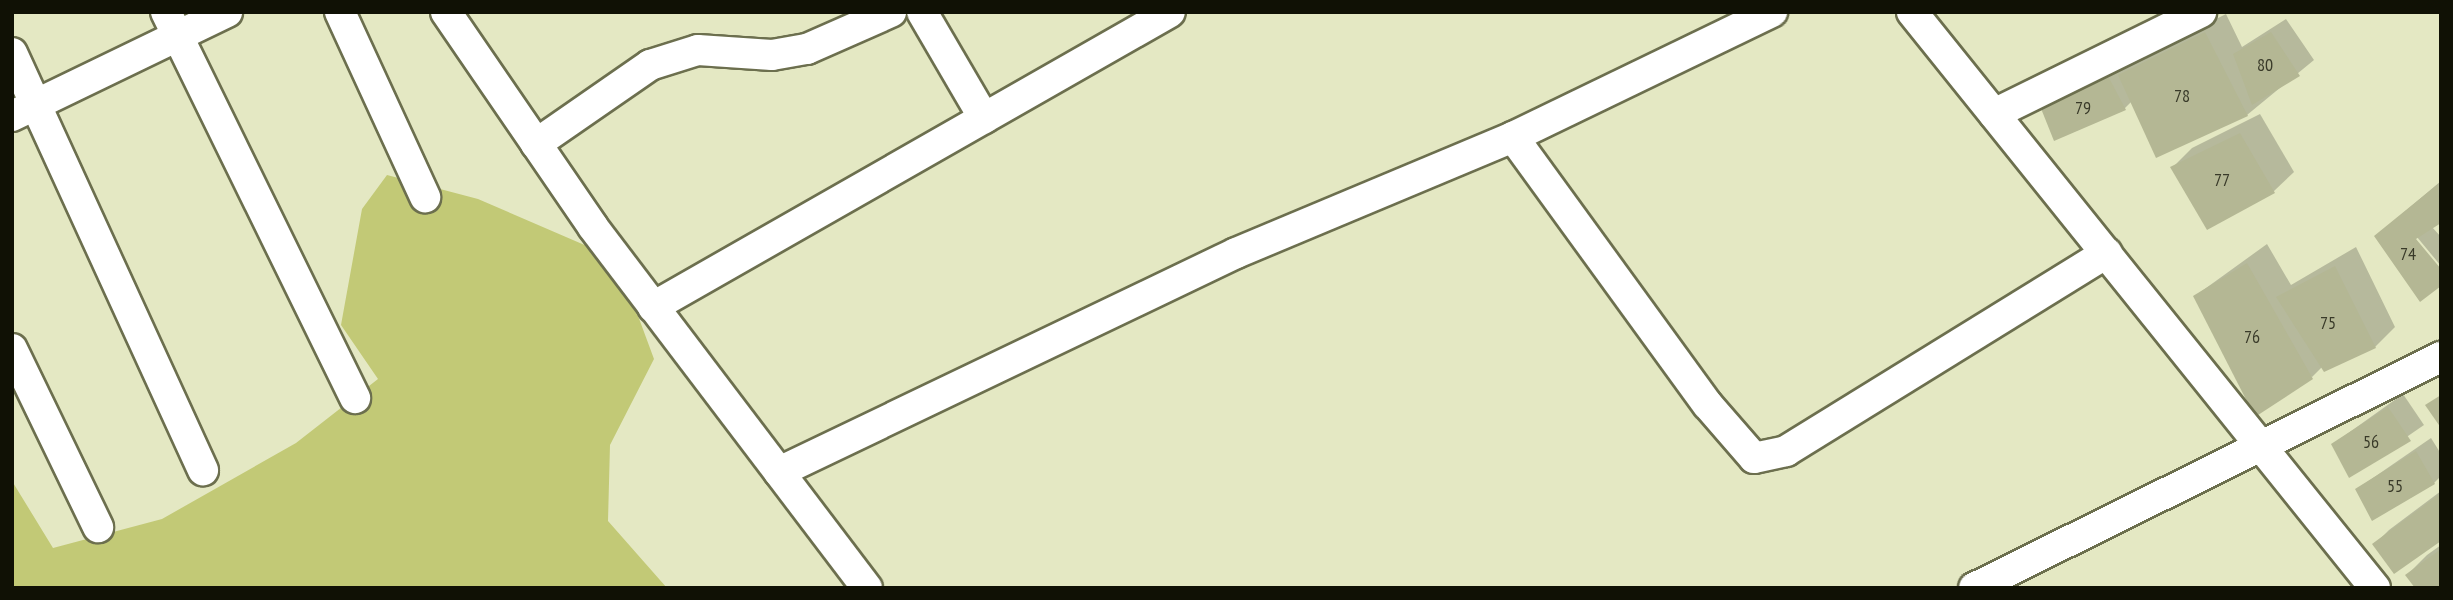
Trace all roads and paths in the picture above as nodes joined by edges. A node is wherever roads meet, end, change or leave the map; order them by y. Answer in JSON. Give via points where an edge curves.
{"nodes":[{"id":1,"x":227,"y":12,"type":"edge"},
{"id":2,"x":340,"y":12,"type":"edge"},
{"id":3,"x":446,"y":12,"type":"edge"},
{"id":4,"x":891,"y":12,"type":"edge"},
{"id":5,"x":922,"y":12,"type":"edge"},
{"id":6,"x":1170,"y":12,"type":"edge"},
{"id":7,"x":1772,"y":12,"type":"edge"},
{"id":8,"x":1912,"y":12,"type":"edge"},
{"id":9,"x":2201,"y":12,"type":"edge"},
{"id":10,"x":172,"y":24,"type":"edge"},
{"id":11,"x":12,"y":53,"type":"edge"},
{"id":12,"x":24,"y":110,"type":"edge"},
{"id":13,"x":1994,"y":114,"type":"junction"},
{"id":14,"x":984,"y":118,"type":"junction"},
{"id":15,"x":1513,"y":137,"type":"junction"},
{"id":16,"x":536,"y":144,"type":"junction"},
{"id":17,"x":425,"y":197,"type":"dead end"},
{"id":18,"x":2107,"y":253,"type":"junction"},
{"id":19,"x":653,"y":307,"type":"junction"},
{"id":20,"x":12,"y":349,"type":"edge"},
{"id":21,"x":2441,"y":357,"type":"edge"},
{"id":22,"x":355,"y":398,"type":"dead end"},
{"id":23,"x":2261,"y":446,"type":"junction"},
{"id":24,"x":203,"y":470,"type":"dead end"},
{"id":25,"x":779,"y":472,"type":"junction"},
{"id":26,"x":98,"y":527,"type":"dead end"},
{"id":27,"x":867,"y":588,"type":"edge"},
{"id":28,"x":1974,"y":588,"type":"edge"},
{"id":29,"x":2375,"y":588,"type":"edge"}],
"edges":[{"from":1,"to":10,"type":"street"},
{"from":2,"to":17,"type":"street"},
{"from":3,"to":16,"type":"street"},
{"from":4,"to":16,"type":"street","via":[[807,49],[772,55],[698,50],[650,65]]},
{"from":5,"to":14,"type":"street"},
{"from":6,"to":14,"type":"street"},
{"from":7,"to":15,"type":"street"},
{"from":8,"to":13,"type":"street"},
{"from":9,"to":13,"type":"street"},
{"from":10,"to":12,"type":"street"},
{"from":10,"to":22,"type":"street"},
{"from":11,"to":12,"type":"street"},
{"from":12,"to":24,"type":"street"},
{"from":13,"to":18,"type":"street"},
{"from":14,"to":19,"type":"street"},
{"from":15,"to":18,"type":"street","via":[[1708,405],[1754,458],[1786,452]]},
{"from":15,"to":25,"type":"street","via":[[1236,253]]},
{"from":16,"to":19,"type":"street"},
{"from":18,"to":23,"type":"street"},
{"from":19,"to":25,"type":"street"},
{"from":20,"to":26,"type":"street"},
{"from":21,"to":23,"type":"street"},
{"from":23,"to":28,"type":"street"},
{"from":23,"to":29,"type":"street"},
{"from":25,"to":27,"type":"street"}]}
